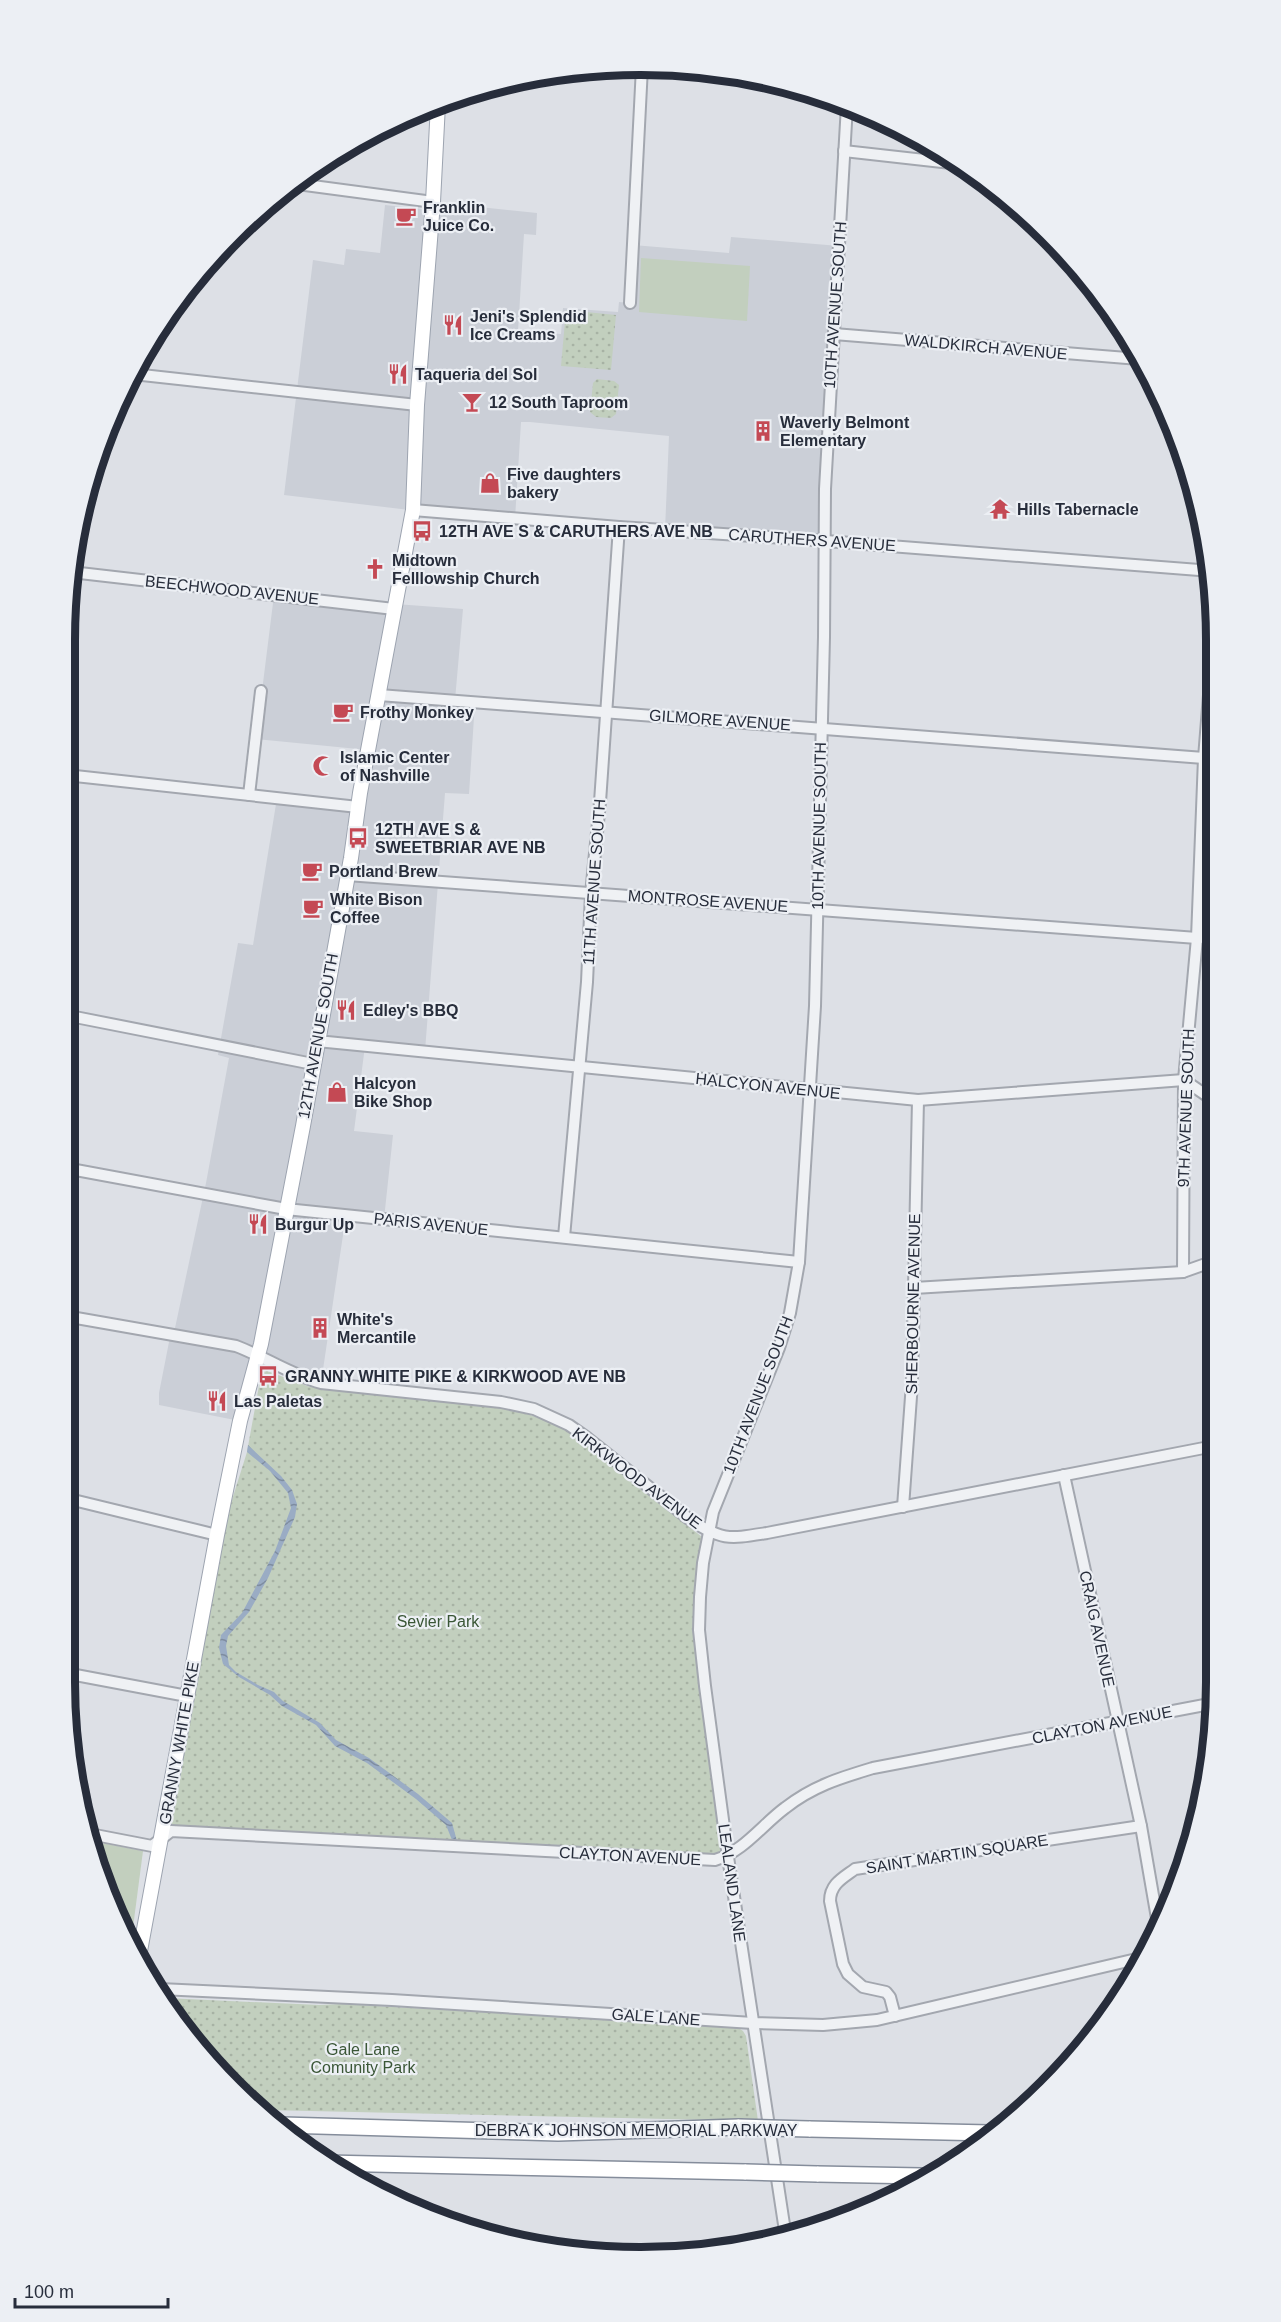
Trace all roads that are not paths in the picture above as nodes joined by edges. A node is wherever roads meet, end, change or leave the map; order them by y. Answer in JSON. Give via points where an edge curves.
{"nodes":[{"id":1,"x":642,"y":75,"type":"edge"},
{"id":2,"x":438,"y":113,"type":"edge"},
{"id":3,"x":846,"y":114,"type":"edge"},
{"id":4,"x":844,"y":151,"type":"junction"},
{"id":5,"x":941,"y":162,"type":"edge"},
{"id":6,"x":305,"y":185,"type":"edge"},
{"id":7,"x":433,"y":202,"type":"junction"},
{"id":8,"x":630,"y":303,"type":"dead end"},
{"id":9,"x":834,"y":334,"type":"junction"},
{"id":10,"x":1130,"y":358,"type":"edge"},
{"id":11,"x":141,"y":375,"type":"edge"},
{"id":12,"x":417,"y":405,"type":"junction"},
{"id":13,"x":413,"y":510,"type":"junction"},
{"id":14,"x":619,"y":527,"type":"junction"},
{"id":15,"x":824,"y":541,"type":"junction"},
{"id":16,"x":1201,"y":570,"type":"edge"},
{"id":17,"x":79,"y":573,"type":"edge"},
{"id":18,"x":394,"y":609,"type":"junction"},
{"id":19,"x":261,"y":691,"type":"dead end"},
{"id":20,"x":380,"y":696,"type":"junction"},
{"id":21,"x":605,"y":711,"type":"junction"},
{"id":22,"x":822,"y":728,"type":"junction"},
{"id":23,"x":1206,"y":733,"type":"edge"},
{"id":24,"x":1204,"y":758,"type":"junction"},
{"id":25,"x":75,"y":776,"type":"edge"},
{"id":26,"x":249,"y":795,"type":"junction"},
{"id":27,"x":358,"y":807,"type":"junction"},
{"id":28,"x":347,"y":874,"type":"junction"},
{"id":29,"x":591,"y":894,"type":"junction"},
{"id":30,"x":817,"y":909,"type":"junction"},
{"id":31,"x":1206,"y":937,"type":"edge"},
{"id":32,"x":1197,"y":938,"type":"junction"},
{"id":33,"x":75,"y":1017,"type":"edge"},
{"id":34,"x":317,"y":1041,"type":"junction"},
{"id":35,"x":313,"y":1064,"type":"junction"},
{"id":36,"x":578,"y":1067,"type":"junction"},
{"id":37,"x":1184,"y":1080,"type":"junction"},
{"id":38,"x":809,"y":1091,"type":"junction"},
{"id":39,"x":1206,"y":1095,"type":"edge"},
{"id":40,"x":918,"y":1100,"type":"junction"},
{"id":41,"x":75,"y":1170,"type":"edge"},
{"id":42,"x":286,"y":1209,"type":"junction"},
{"id":43,"x":564,"y":1237,"type":"junction"},
{"id":44,"x":799,"y":1262,"type":"junction"},
{"id":45,"x":1206,"y":1265,"type":"edge"},
{"id":46,"x":1183,"y":1272,"type":"junction"},
{"id":47,"x":914,"y":1288,"type":"junction"},
{"id":48,"x":75,"y":1318,"type":"edge"},
{"id":49,"x":258,"y":1355,"type":"junction"},
{"id":50,"x":1206,"y":1448,"type":"edge"},
{"id":51,"x":1064,"y":1475,"type":"junction"},
{"id":52,"x":75,"y":1500,"type":"edge"},
{"id":53,"x":903,"y":1507,"type":"junction"},
{"id":54,"x":710,"y":1533,"type":"junction"},
{"id":55,"x":217,"y":1535,"type":"junction"},
{"id":56,"x":75,"y":1675,"type":"edge"},
{"id":57,"x":187,"y":1696,"type":"junction"},
{"id":58,"x":1205,"y":1705,"type":"edge"},
{"id":59,"x":1118,"y":1723,"type":"junction"},
{"id":60,"x":1141,"y":1826,"type":"junction"},
{"id":61,"x":96,"y":1835,"type":"edge"},
{"id":62,"x":163,"y":1837,"type":"junction"},
{"id":63,"x":728,"y":1857,"type":"junction"},
{"id":64,"x":1156,"y":1913,"type":"edge"},
{"id":65,"x":141,"y":1946,"type":"edge"},
{"id":66,"x":1132,"y":1960,"type":"edge"},
{"id":67,"x":166,"y":1989,"type":"edge"},
{"id":68,"x":895,"y":2016,"type":"junction"},
{"id":69,"x":753,"y":2023,"type":"junction"},
{"id":70,"x":290,"y":2125,"type":"edge"},
{"id":71,"x":981,"y":2133,"type":"edge"},
{"id":72,"x":345,"y":2163,"type":"edge"},
{"id":73,"x":914,"y":2176,"type":"edge"},
{"id":74,"x":785,"y":2229,"type":"edge"}],
"edges":[{"from":1,"to":8,"type":"street"},
{"from":2,"to":7,"type":"main road","name":"12TH AVENUE SOUTH"},
{"from":3,"to":4,"type":"street","name":"10TH AVENUE SOUTH"},
{"from":4,"to":5,"type":"street"},
{"from":4,"to":9,"type":"street","name":"10TH AVENUE SOUTH"},
{"from":6,"to":7,"type":"street"},
{"from":7,"to":12,"type":"main road","name":"12TH AVENUE SOUTH"},
{"from":9,"to":10,"type":"street","name":"WALDKIRCH AVENUE"},
{"from":9,"to":15,"type":"street","name":"10TH AVENUE SOUTH"},
{"from":11,"to":12,"type":"street"},
{"from":12,"to":13,"type":"main road","name":"12TH AVENUE SOUTH"},
{"from":13,"to":14,"type":"street","name":"CARUTHERS AVENUE"},
{"from":13,"to":18,"type":"main road","name":"12TH AVENUE SOUTH"},
{"from":14,"to":15,"type":"street","name":"CARUTHERS AVENUE"},
{"from":14,"to":21,"type":"street","name":"11TH AVENUE SOUTH"},
{"from":15,"to":16,"type":"street","name":"CARUTHERS AVENUE"},
{"from":15,"to":22,"type":"street","name":"10TH AVENUE SOUTH"},
{"from":17,"to":18,"type":"street","name":"BEECHWOOD AVENUE"},
{"from":18,"to":20,"type":"main road","name":"12TH AVENUE SOUTH"},
{"from":19,"to":26,"type":"street"},
{"from":20,"to":21,"type":"street","name":"GILMORE AVENUE"},
{"from":20,"to":27,"type":"main road","name":"12TH AVENUE SOUTH"},
{"from":21,"to":22,"type":"street","name":"GILMORE AVENUE"},
{"from":21,"to":29,"type":"street","name":"11TH AVENUE SOUTH"},
{"from":22,"to":24,"type":"street","name":"GILMORE AVENUE"},
{"from":22,"to":30,"type":"street","name":"10TH AVENUE SOUTH"},
{"from":23,"to":24,"type":"street","name":"9TH AVENUE SOUTH"},
{"from":24,"to":32,"type":"street","name":"9TH AVENUE SOUTH"},
{"from":25,"to":26,"type":"street"},
{"from":26,"to":27,"type":"street"},
{"from":27,"to":28,"type":"main road","name":"12TH AVENUE SOUTH"},
{"from":28,"to":29,"type":"street","name":"MONTROSE AVENUE"},
{"from":28,"to":34,"type":"main road","name":"12TH AVENUE SOUTH"},
{"from":29,"to":30,"type":"street","name":"MONTROSE AVENUE"},
{"from":29,"to":36,"type":"street","name":"11TH AVENUE SOUTH"},
{"from":30,"to":32,"type":"street","name":"MONTROSE AVENUE"},
{"from":30,"to":38,"type":"street","name":"10TH AVENUE SOUTH"},
{"from":31,"to":32,"type":"street","name":"MONTROSE AVENUE"},
{"from":32,"to":37,"type":"street","name":"9TH AVENUE SOUTH"},
{"from":33,"to":35,"type":"street"},
{"from":34,"to":35,"type":"main road","name":"12TH AVENUE SOUTH"},
{"from":34,"to":36,"type":"street","name":"HALCYON AVENUE"},
{"from":35,"to":42,"type":"main road","name":"12TH AVENUE SOUTH"},
{"from":36,"to":38,"type":"street","name":"HALCYON AVENUE"},
{"from":36,"to":43,"type":"street","name":"11TH AVENUE SOUTH"},
{"from":37,"to":39,"type":"street"},
{"from":37,"to":40,"type":"street","name":"HALCYON AVENUE"},
{"from":37,"to":46,"type":"street","name":"9TH AVENUE SOUTH"},
{"from":38,"to":40,"type":"street","name":"HALCYON AVENUE"},
{"from":38,"to":44,"type":"street","name":"10TH AVENUE SOUTH"},
{"from":40,"to":47,"type":"street","name":"SHERBOURNE AVENUE"},
{"from":41,"to":42,"type":"street","name":"PARIS AVENUE"},
{"from":42,"to":43,"type":"street","name":"PARIS AVENUE"},
{"from":42,"to":49,"type":"main road","name":"12TH AVENUE SOUTH"},
{"from":43,"to":44,"type":"street","name":"PARIS AVENUE"},
{"from":44,"to":54,"type":"street","name":"10TH AVENUE SOUTH","via":[[779,1348],[713,1512]]},
{"from":45,"to":46,"type":"street"},
{"from":46,"to":47,"type":"street"},
{"from":47,"to":53,"type":"street","name":"SHERBOURNE AVENUE"},
{"from":48,"to":49,"type":"street","name":"KIRKWOOD AVENUE","via":[[236,1346]]},
{"from":49,"to":54,"type":"street","name":"KIRKWOOD AVENUE","via":[[321,1383],[534,1409],[569,1425]]},
{"from":49,"to":55,"type":"main road","name":"12TH AVENUE SOUTH"},
{"from":50,"to":51,"type":"street","name":"KIRKWOOD AVENUE"},
{"from":51,"to":53,"type":"street","name":"KIRKWOOD AVENUE"},
{"from":51,"to":59,"type":"street","name":"CRAIG AVENUE"},
{"from":52,"to":55,"type":"street"},
{"from":53,"to":54,"type":"street","name":"KIRKWOOD AVENUE","via":[[738,1538]]},
{"from":54,"to":63,"type":"street","name":"LEALAND LANE","via":[[700,1584],[699,1630]]},
{"from":55,"to":57,"type":"main road","name":"GRANNY WHITE PIKE"},
{"from":56,"to":57,"type":"street"},
{"from":57,"to":62,"type":"main road","name":"GRANNY WHITE PIKE"},
{"from":58,"to":59,"type":"street","name":"CLAYTON AVENUE"},
{"from":59,"to":60,"type":"street","name":"CRAIG AVENUE"},
{"from":59,"to":63,"type":"street","name":"CLAYTON AVENUE","via":[[873,1768],[823,1784],[784,1808]]},
{"from":60,"to":64,"type":"street","name":"CRAIG AVENUE"},
{"from":60,"to":68,"type":"street","name":"SAINT MARTIN SQUARE","via":[[855,1869],[838,1881],[830,1892],[830,1901],[839,1952],[848,1974],[863,1987],[885,1992]]},
{"from":61,"to":62,"type":"street","name":"CLAYTON AVENUE","via":[[152,1846]]},
{"from":62,"to":63,"type":"street","name":"CLAYTON AVENUE","via":[[171,1830],[715,1860]]},
{"from":62,"to":65,"type":"main road","name":"GRANNY WHITE PIKE"},
{"from":63,"to":69,"type":"street","name":"LEALAND LANE"},
{"from":66,"to":68,"type":"street","name":"GALE LANE"},
{"from":67,"to":69,"type":"street","name":"GALE LANE"},
{"from":68,"to":69,"type":"street","name":"GALE LANE","via":[[823,2025]]},
{"from":69,"to":74,"type":"street","name":"LEALAND LANE"},
{"from":70,"to":71,"type":"highway","name":"DEBRA K JOHNSON MEMORIAL PARKWAY","bridge":true,"via":[[558,2133],[740,2127]]},
{"from":72,"to":73,"type":"highway","bridge":true}]}
